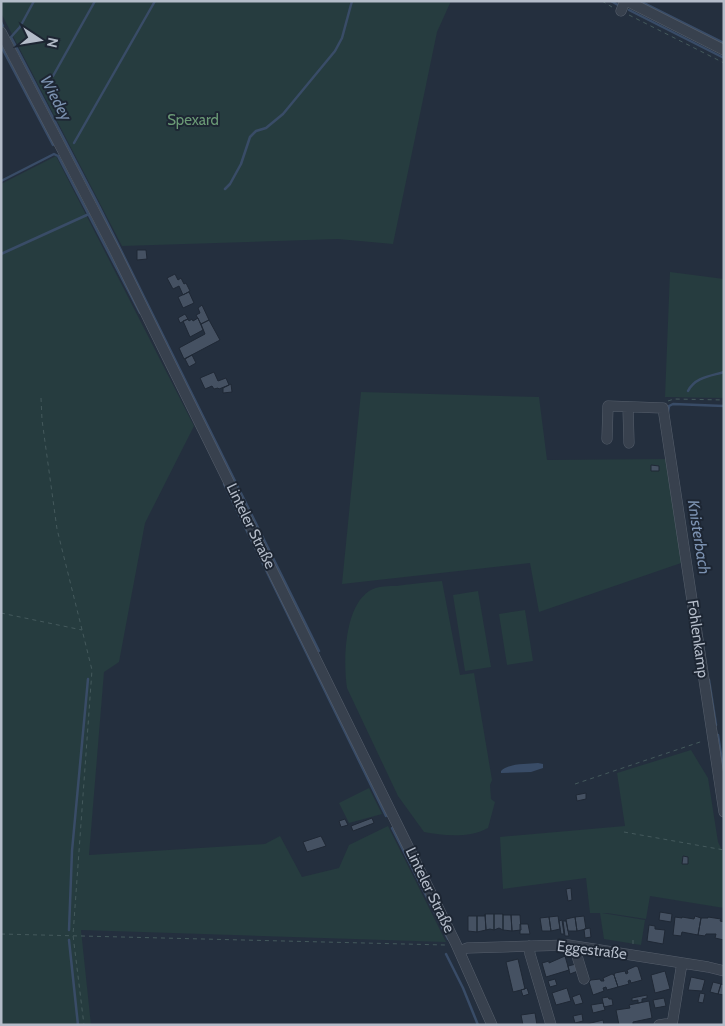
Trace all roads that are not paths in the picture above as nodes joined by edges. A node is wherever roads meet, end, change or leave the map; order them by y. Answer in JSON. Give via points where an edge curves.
{"nodes":[{"id":1,"x":624,"y":4,"type":"edge"},
{"id":2,"x":1,"y":32,"type":"edge"},
{"id":3,"x":724,"y":50,"type":"edge"},
{"id":4,"x":628,"y":407,"type":"junction"},
{"id":5,"x":607,"y":439,"type":"dead end"},
{"id":6,"x":629,"y":443,"type":"dead end"},
{"id":7,"x":724,"y":812,"type":"edge"},
{"id":8,"x":529,"y":946,"type":"junction"},
{"id":9,"x":574,"y":946,"type":"junction"},
{"id":10,"x":460,"y":951,"type":"junction"},
{"id":11,"x":682,"y":963,"type":"junction"},
{"id":12,"x":724,"y":971,"type":"edge"},
{"id":13,"x":584,"y":979,"type":"dead end"},
{"id":14,"x":672,"y":1024,"type":"edge"},
{"id":15,"x":492,"y":1025,"type":"edge"},
{"id":16,"x":551,"y":1025,"type":"edge"},
{"id":17,"x":659,"y":1025,"type":"edge"}],
"edges":[{"from":1,"to":3,"type":"street"},
{"from":2,"to":10,"type":"street","name":"Linteler Straße","via":[[120,260]]},
{"from":4,"to":5,"type":"street","via":[[608,406]]},
{"from":4,"to":6,"type":"street"},
{"from":4,"to":7,"type":"street","name":"Fohlenkamp","via":[[663,408]]},
{"from":8,"to":9,"type":"street","name":"Eggestraße"},
{"from":8,"to":10,"type":"street","name":"Eggestraße"},
{"from":8,"to":16,"type":"street"},
{"from":9,"to":11,"type":"street","name":"Eggestraße"},
{"from":9,"to":13,"type":"street"},
{"from":10,"to":15,"type":"street","name":"Linteler Straße"},
{"from":11,"to":12,"type":"street","name":"Eggestraße"},
{"from":11,"to":14,"type":"street"},
{"from":14,"to":17,"type":"street"}]}
